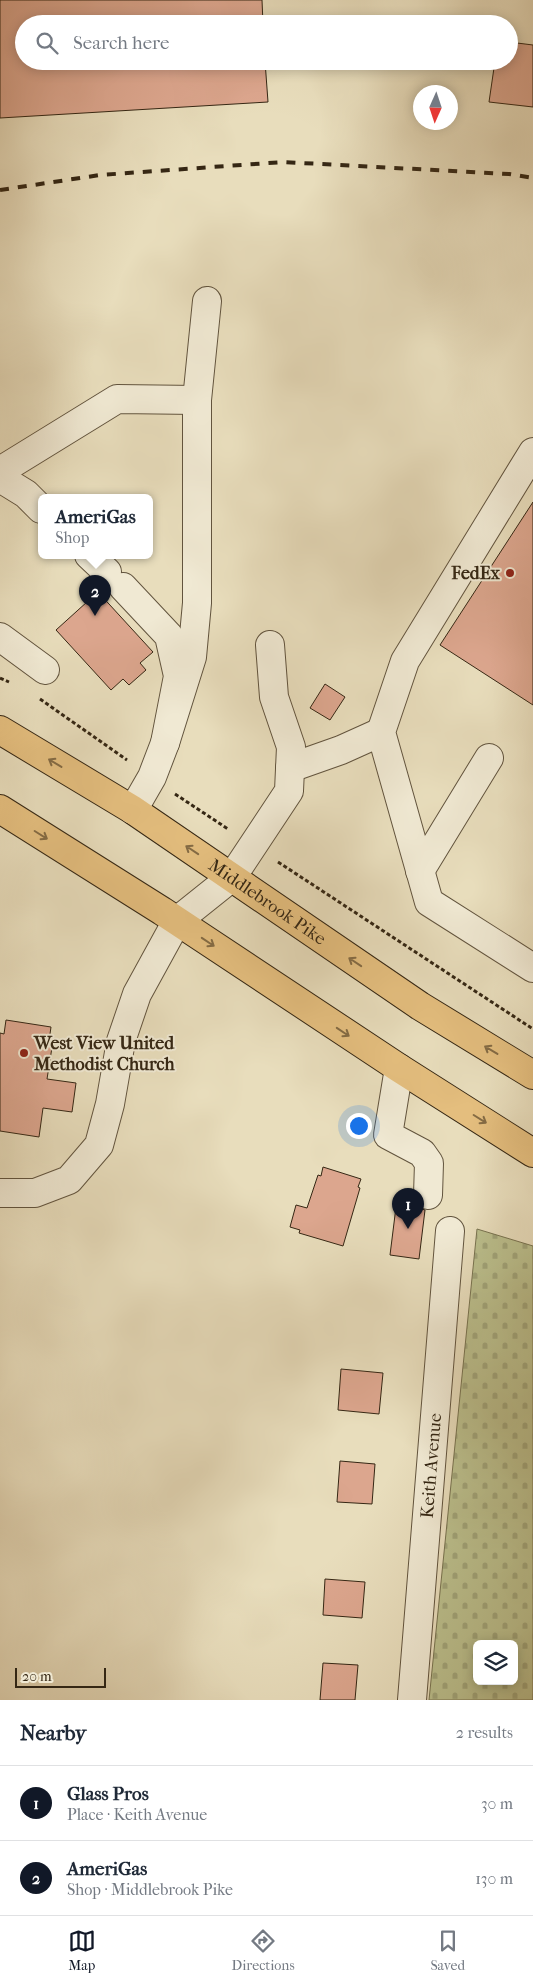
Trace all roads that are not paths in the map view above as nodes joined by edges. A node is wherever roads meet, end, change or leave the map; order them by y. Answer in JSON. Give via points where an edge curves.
{"nodes":[{"id":1,"x":207,"y":301,"type":"dead end"},
{"id":2,"x":197,"y":400,"type":"junction"},
{"id":3,"x":533,"y":452,"type":"edge"},
{"id":4,"x":0,"y":471,"type":"edge"},
{"id":5,"x":0,"y":478,"type":"edge"},
{"id":6,"x":38,"y":505,"type":"edge"},
{"id":7,"x":106,"y":571,"type":"edge"},
{"id":8,"x":0,"y":637,"type":"edge"},
{"id":9,"x":270,"y":646,"type":"dead end"},
{"id":10,"x":45,"y":670,"type":"dead end"},
{"id":11,"x":0,"y":730,"type":"edge"},
{"id":12,"x":381,"y":732,"type":"junction"},
{"id":13,"x":165,"y":743,"type":"junction"},
{"id":14,"x":489,"y":758,"type":"dead end"},
{"id":15,"x":290,"y":768,"type":"junction"},
{"id":16,"x":0,"y":809,"type":"edge"},
{"id":17,"x":133,"y":810,"type":"junction"},
{"id":18,"x":420,"y":871,"type":"junction"},
{"id":19,"x":232,"y":877,"type":"junction"},
{"id":20,"x":176,"y":921,"type":"junction"},
{"id":21,"x":533,"y":968,"type":"edge"},
{"id":22,"x":399,"y":1068,"type":"junction"},
{"id":23,"x":533,"y":1075,"type":"edge"},
{"id":24,"x":533,"y":1152,"type":"edge"},
{"id":25,"x":0,"y":1193,"type":"edge"},
{"id":26,"x":428,"y":1195,"type":"dead end"},
{"id":27,"x":450,"y":1231,"type":"dead end"},
{"id":28,"x":412,"y":1700,"type":"edge"}],
"edges":[{"from":1,"to":2,"type":"street"},
{"from":2,"to":4,"type":"street","via":[[118,399]]},
{"from":2,"to":13,"type":"street","via":[[197,603],[192,657]]},
{"from":3,"to":12,"type":"street","via":[[405,661]]},
{"from":5,"to":6,"type":"street"},
{"from":7,"to":13,"type":"street","via":[[168,636],[178,676]]},
{"from":8,"to":10,"type":"street"},
{"from":9,"to":15,"type":"street","via":[[274,697],[291,747]]},
{"from":17,"to":11,"type":"main road","name":"Middlebrook Pike","one_way":true},
{"from":12,"to":15,"type":"street"},
{"from":12,"to":18,"type":"street"},
{"from":13,"to":17,"type":"street","via":[[152,777]]},
{"from":14,"to":18,"type":"street"},
{"from":15,"to":19,"type":"street","via":[[289,791]]},
{"from":16,"to":20,"type":"main road","one_way":true},
{"from":19,"to":17,"type":"main road","name":"Middlebrook Pike","one_way":true},
{"from":18,"to":21,"type":"street","via":[[429,902]]},
{"from":19,"to":20,"type":"street"},
{"from":23,"to":19,"type":"main road","name":"Middlebrook Pike","one_way":true,"via":[[420,1006]]},
{"from":20,"to":22,"type":"main road","one_way":true},
{"from":20,"to":25,"type":"street","via":[[137,994],[121,1041],[99,1145],[69,1180],[35,1193]]},
{"from":22,"to":24,"type":"main road","one_way":true},
{"from":22,"to":26,"type":"street","via":[[388,1135],[422,1153],[429,1163]]},
{"from":27,"to":28,"type":"street","name":"Keith Avenue"}]}
